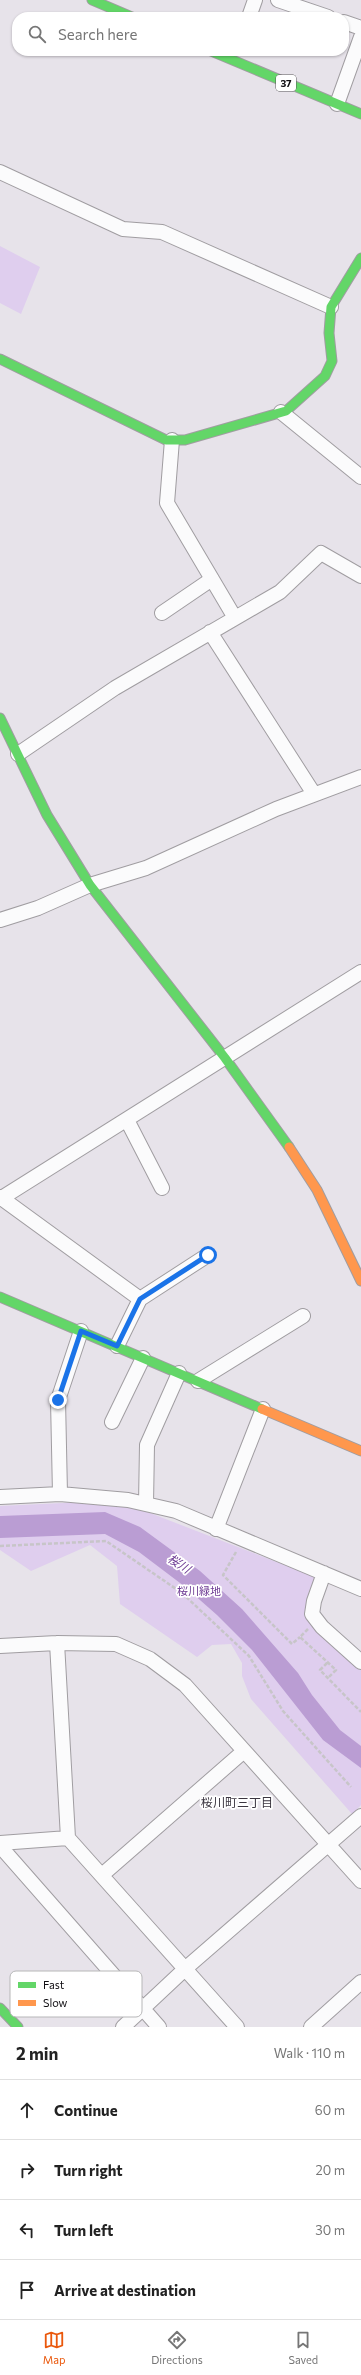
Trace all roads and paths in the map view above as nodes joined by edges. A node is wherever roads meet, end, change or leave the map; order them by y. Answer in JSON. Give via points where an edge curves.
{"nodes":[{"id":1,"x":92,"y":0,"type":"edge"},
{"id":2,"x":255,"y":0,"type":"edge"},
{"id":3,"x":278,"y":0,"type":"edge"},
{"id":4,"x":120,"y":12,"type":"edge"},
{"id":5,"x":251,"y":12,"type":"edge"},
{"id":6,"x":313,"y":12,"type":"edge"},
{"id":7,"x":349,"y":24,"type":"edge"},
{"id":8,"x":361,"y":28,"type":"edge"},
{"id":9,"x":361,"y":37,"type":"edge"},
{"id":10,"x":236,"y":56,"type":"edge"},
{"id":11,"x":337,"y":104,"type":"junction"},
{"id":12,"x":361,"y":114,"type":"edge"},
{"id":13,"x":0,"y":172,"type":"edge"},
{"id":14,"x":361,"y":258,"type":"edge"},
{"id":15,"x":331,"y":307,"type":"junction"},
{"id":16,"x":0,"y":359,"type":"edge"},
{"id":17,"x":281,"y":412,"type":"junction"},
{"id":18,"x":172,"y":440,"type":"junction"},
{"id":19,"x":361,"y":477,"type":"edge"},
{"id":20,"x":361,"y":576,"type":"edge"},
{"id":21,"x":212,"y":579,"type":"junction"},
{"id":22,"x":162,"y":613,"type":"dead end"},
{"id":23,"x":235,"y":618,"type":"junction"},
{"id":24,"x":210,"y":632,"type":"junction"},
{"id":25,"x":0,"y":718,"type":"edge"},
{"id":26,"x":18,"y":754,"type":"junction"},
{"id":27,"x":361,"y":777,"type":"edge"},
{"id":28,"x":314,"y":794,"type":"junction"},
{"id":29,"x":90,"y":885,"type":"junction"},
{"id":30,"x":0,"y":920,"type":"edge"},
{"id":31,"x":361,"y":972,"type":"edge"},
{"id":32,"x":225,"y":1058,"type":"junction"},
{"id":33,"x":127,"y":1120,"type":"junction"},
{"id":34,"x":162,"y":1188,"type":"dead end"},
{"id":35,"x":1,"y":1198,"type":"edge"},
{"id":36,"x":208,"y":1255,"type":"dead end"},
{"id":37,"x":361,"y":1281,"type":"edge"},
{"id":38,"x":0,"y":1297,"type":"edge"},
{"id":39,"x":140,"y":1299,"type":"junction"},
{"id":40,"x":303,"y":1316,"type":"dead end"},
{"id":41,"x":81,"y":1331,"type":"junction"},
{"id":42,"x":117,"y":1346,"type":"junction"},
{"id":43,"x":143,"y":1358,"type":"junction"},
{"id":44,"x":179,"y":1373,"type":"junction"},
{"id":45,"x":198,"y":1381,"type":"junction"},
{"id":46,"x":263,"y":1409,"type":"junction"},
{"id":47,"x":112,"y":1422,"type":"dead end"},
{"id":48,"x":361,"y":1451,"type":"edge"},
{"id":49,"x":60,"y":1494,"type":"junction"},
{"id":50,"x":0,"y":1497,"type":"edge"},
{"id":51,"x":146,"y":1504,"type":"junction"},
{"id":52,"x":216,"y":1529,"type":"junction"},
{"id":53,"x":0,"y":1546,"type":"edge"},
{"id":54,"x":242,"y":1554,"type":"dead end"},
{"id":55,"x":324,"y":1573,"type":"junction"},
{"id":56,"x":361,"y":1589,"type":"edge"},
{"id":57,"x":316,"y":1620,"type":"junction"},
{"id":58,"x":300,"y":1637,"type":"junction"},
{"id":59,"x":57,"y":1643,"type":"junction"},
{"id":60,"x":0,"y":1646,"type":"edge"},
{"id":61,"x":361,"y":1662,"type":"edge"},
{"id":62,"x":327,"y":1663,"type":"junction"},
{"id":63,"x":328,"y":1678,"type":"junction"},
{"id":64,"x":361,"y":1712,"type":"edge"},
{"id":65,"x":244,"y":1751,"type":"junction"},
{"id":66,"x":351,"y":1787,"type":"dead end"},
{"id":67,"x":361,"y":1816,"type":"edge"},
{"id":68,"x":68,"y":1838,"type":"junction"},
{"id":69,"x":0,"y":1843,"type":"edge"},
{"id":70,"x":328,"y":1844,"type":"junction"},
{"id":71,"x":0,"y":1846,"type":"edge"},
{"id":72,"x":102,"y":1875,"type":"junction"},
{"id":73,"x":361,"y":1880,"type":"edge"},
{"id":74,"x":186,"y":1968,"type":"junction"},
{"id":75,"x":110,"y":1971,"type":"edge"},
{"id":76,"x":361,"y":1982,"type":"edge"},
{"id":77,"x":0,"y":2008,"type":"edge"},
{"id":78,"x":143,"y":2009,"type":"joint"},
{"id":79,"x":134,"y":2017,"type":"edge"},
{"id":80,"x":18,"y":2027,"type":"edge"},
{"id":81,"x":123,"y":2027,"type":"edge"},
{"id":82,"x":159,"y":2027,"type":"edge"},
{"id":83,"x":237,"y":2027,"type":"edge"},
{"id":84,"x":311,"y":2027,"type":"edge"}],
"edges":[{"from":1,"to":4,"type":"street"},
{"from":2,"to":5,"type":"street"},
{"from":3,"to":6,"type":"street"},
{"from":7,"to":8,"type":"street"},
{"from":9,"to":11,"type":"street"},
{"from":10,"to":11,"type":"street","number":"37"},
{"from":11,"to":12,"type":"street","number":"37"},
{"from":13,"to":15,"type":"street","via":[[123,229],[162,232]]},
{"from":14,"to":15,"type":"street"},
{"from":15,"to":17,"type":"street","via":[[332,361],[325,376],[286,411]]},
{"from":16,"to":18,"type":"street","via":[[166,440]]},
{"from":17,"to":18,"type":"street","via":[[185,440]]},
{"from":17,"to":19,"type":"street"},
{"from":18,"to":21,"type":"street","via":[[166,503]]},
{"from":20,"to":23,"type":"street","via":[[321,553],[280,592]]},
{"from":21,"to":22,"type":"street"},
{"from":21,"to":23,"type":"street"},
{"from":23,"to":24,"type":"street"},
{"from":24,"to":26,"type":"street","via":[[115,688]]},
{"from":24,"to":28,"type":"street"},
{"from":25,"to":26,"type":"street"},
{"from":26,"to":29,"type":"street","via":[[47,815]]},
{"from":27,"to":28,"type":"street"},
{"from":28,"to":29,"type":"street","via":[[146,868]]},
{"from":29,"to":30,"type":"street","via":[[38,908]]},
{"from":29,"to":32,"type":"street"},
{"from":31,"to":32,"type":"street"},
{"from":32,"to":33,"type":"street"},
{"from":32,"to":37,"type":"street","via":[[286,1142],[317,1190]]},
{"from":33,"to":34,"type":"street"},
{"from":33,"to":35,"type":"street"},
{"from":35,"to":39,"type":"street"},
{"from":36,"to":39,"type":"street"},
{"from":38,"to":41,"type":"street"},
{"from":39,"to":42,"type":"street"},
{"from":40,"to":45,"type":"street"},
{"from":41,"to":42,"type":"street"},
{"from":41,"to":49,"type":"street","via":[[58,1400]]},
{"from":42,"to":43,"type":"street"},
{"from":43,"to":44,"type":"street"},
{"from":43,"to":47,"type":"street"},
{"from":44,"to":45,"type":"street"},
{"from":44,"to":51,"type":"street","via":[[147,1445]]},
{"from":45,"to":46,"type":"street"},
{"from":46,"to":48,"type":"street"},
{"from":46,"to":52,"type":"street"},
{"from":49,"to":50,"type":"street"},
{"from":49,"to":51,"type":"street"},
{"from":51,"to":52,"type":"street","via":[[176,1511]]},
{"from":52,"to":55,"type":"street"},
{"from":53,"to":66,"type":"path","via":[[106,1541],[182,1593],[249,1656],[283,1711]]},
{"from":54,"to":58,"type":"path","via":[[235,1552],[223,1575],[292,1644]]},
{"from":55,"to":56,"type":"street"},
{"from":55,"to":57,"type":"street","via":[[314,1601],[312,1614]]},
{"from":57,"to":58,"type":"path"},
{"from":57,"to":61,"type":"street"},
{"from":58,"to":62,"type":"path"},
{"from":59,"to":60,"type":"street"},
{"from":59,"to":65,"type":"street","via":[[116,1644],[150,1659],[185,1686]]},
{"from":59,"to":68,"type":"street"},
{"from":62,"to":63,"type":"path","via":[[320,1670]]},
{"from":62,"to":63,"type":"path","via":[[336,1670]]},
{"from":63,"to":64,"type":"path"},
{"from":65,"to":70,"type":"street"},
{"from":65,"to":72,"type":"street"},
{"from":67,"to":70,"type":"street"},
{"from":68,"to":69,"type":"street"},
{"from":68,"to":72,"type":"street"},
{"from":70,"to":73,"type":"street"},
{"from":70,"to":74,"type":"street"},
{"from":71,"to":75,"type":"street"},
{"from":72,"to":74,"type":"street"},
{"from":74,"to":78,"type":"street"},
{"from":74,"to":83,"type":"street"},
{"from":76,"to":84,"type":"street"},
{"from":77,"to":80,"type":"street"},
{"from":78,"to":82,"type":"street"},
{"from":79,"to":81,"type":"street"}]}
